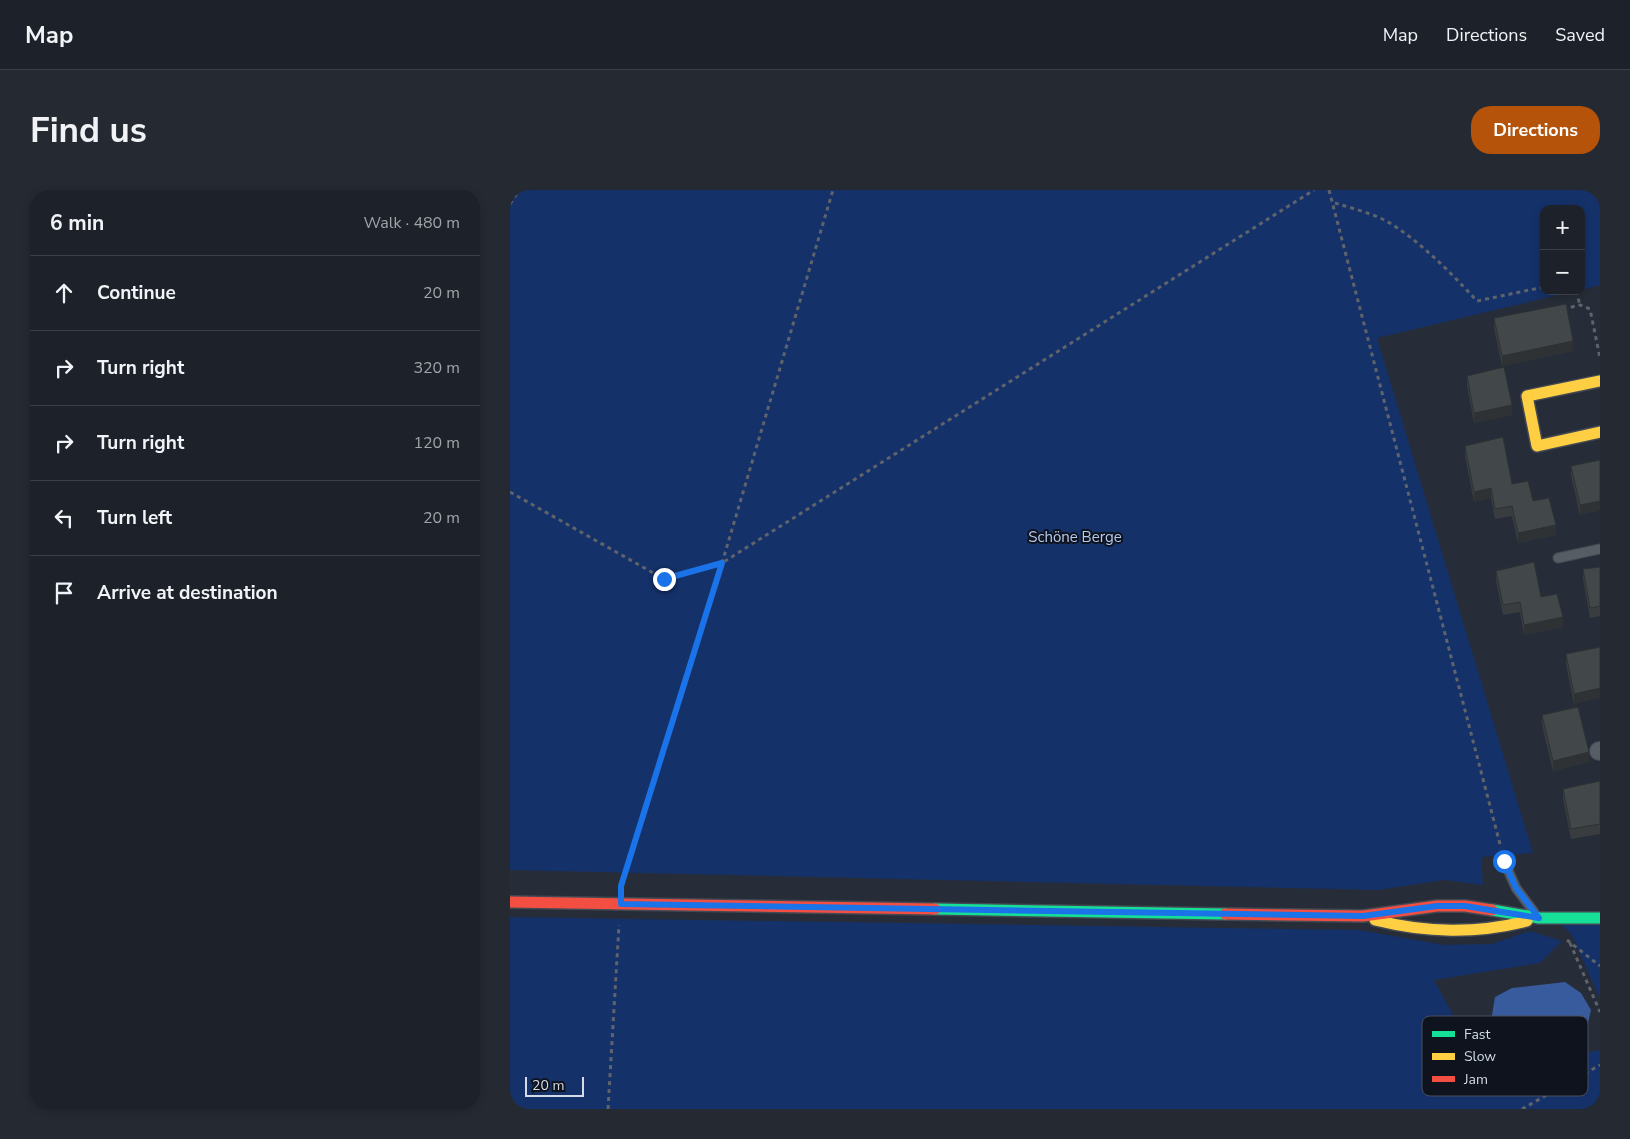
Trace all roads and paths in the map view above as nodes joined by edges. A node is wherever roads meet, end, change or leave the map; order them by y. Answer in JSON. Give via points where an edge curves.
{"nodes":[{"id":1,"x":520,"y":190,"type":"edge"},
{"id":2,"x":833,"y":190,"type":"edge"},
{"id":3,"x":1314,"y":190,"type":"edge"},
{"id":4,"x":1330,"y":190,"type":"edge"},
{"id":5,"x":1334,"y":203,"type":"junction"},
{"id":6,"x":510,"y":204,"type":"edge"},
{"id":7,"x":1540,"y":288,"type":"edge"},
{"id":8,"x":1577,"y":295,"type":"edge"},
{"id":9,"x":1580,"y":305,"type":"junction"},
{"id":10,"x":1562,"y":309,"type":"edge"},
{"id":11,"x":1600,"y":358,"type":"edge"},
{"id":12,"x":1600,"y":381,"type":"edge"},
{"id":13,"x":1600,"y":432,"type":"edge"},
{"id":14,"x":510,"y":492,"type":"edge"},
{"id":15,"x":1600,"y":549,"type":"edge"},
{"id":16,"x":1558,"y":558,"type":"dead end"},
{"id":17,"x":722,"y":563,"type":"junction"},
{"id":18,"x":1504,"y":861,"type":"joint"},
{"id":19,"x":510,"y":902,"type":"edge"},
{"id":20,"x":621,"y":904,"type":"junction"},
{"id":21,"x":1363,"y":916,"type":"junction"},
{"id":22,"x":1539,"y":918,"type":"junction"},
{"id":23,"x":1600,"y":918,"type":"edge"},
{"id":24,"x":1600,"y":966,"type":"edge"},
{"id":25,"x":1600,"y":1012,"type":"edge"},
{"id":26,"x":1600,"y":1065,"type":"edge"},
{"id":27,"x":1588,"y":1072,"type":"edge"},
{"id":28,"x":1545,"y":1096,"type":"edge"},
{"id":29,"x":608,"y":1109,"type":"edge"},
{"id":30,"x":1522,"y":1109,"type":"edge"}],
"edges":[{"from":1,"to":6,"type":"path"},
{"from":2,"to":17,"type":"path"},
{"from":3,"to":17,"type":"path"},
{"from":4,"to":5,"type":"path"},
{"from":5,"to":7,"type":"path","via":[[1392,224],[1435,257],[1477,301]]},
{"from":5,"to":18,"type":"path"},
{"from":8,"to":9,"type":"path"},
{"from":9,"to":10,"type":"path"},
{"from":9,"to":11,"type":"path","via":[[1590,309]]},
{"from":12,"to":13,"type":"street","via":[[1527,396],[1537,446]]},
{"from":14,"to":17,"type":"path","via":[[664,579]]},
{"from":15,"to":16,"type":"lane"},
{"from":17,"to":20,"type":"path","via":[[621,886]]},
{"from":18,"to":22,"type":"lane","via":[[1516,888]]},
{"from":19,"to":20,"type":"street"},
{"from":20,"to":21,"type":"street"},
{"from":20,"to":29,"type":"path"},
{"from":21,"to":22,"type":"street","via":[[1456,906]]},
{"from":21,"to":22,"type":"street","via":[[1394,925],[1464,933]]},
{"from":22,"to":23,"type":"street"},
{"from":24,"to":25,"type":"path","via":[[1570,943]]},
{"from":26,"to":27,"type":"path"},
{"from":28,"to":30,"type":"path"}]}
